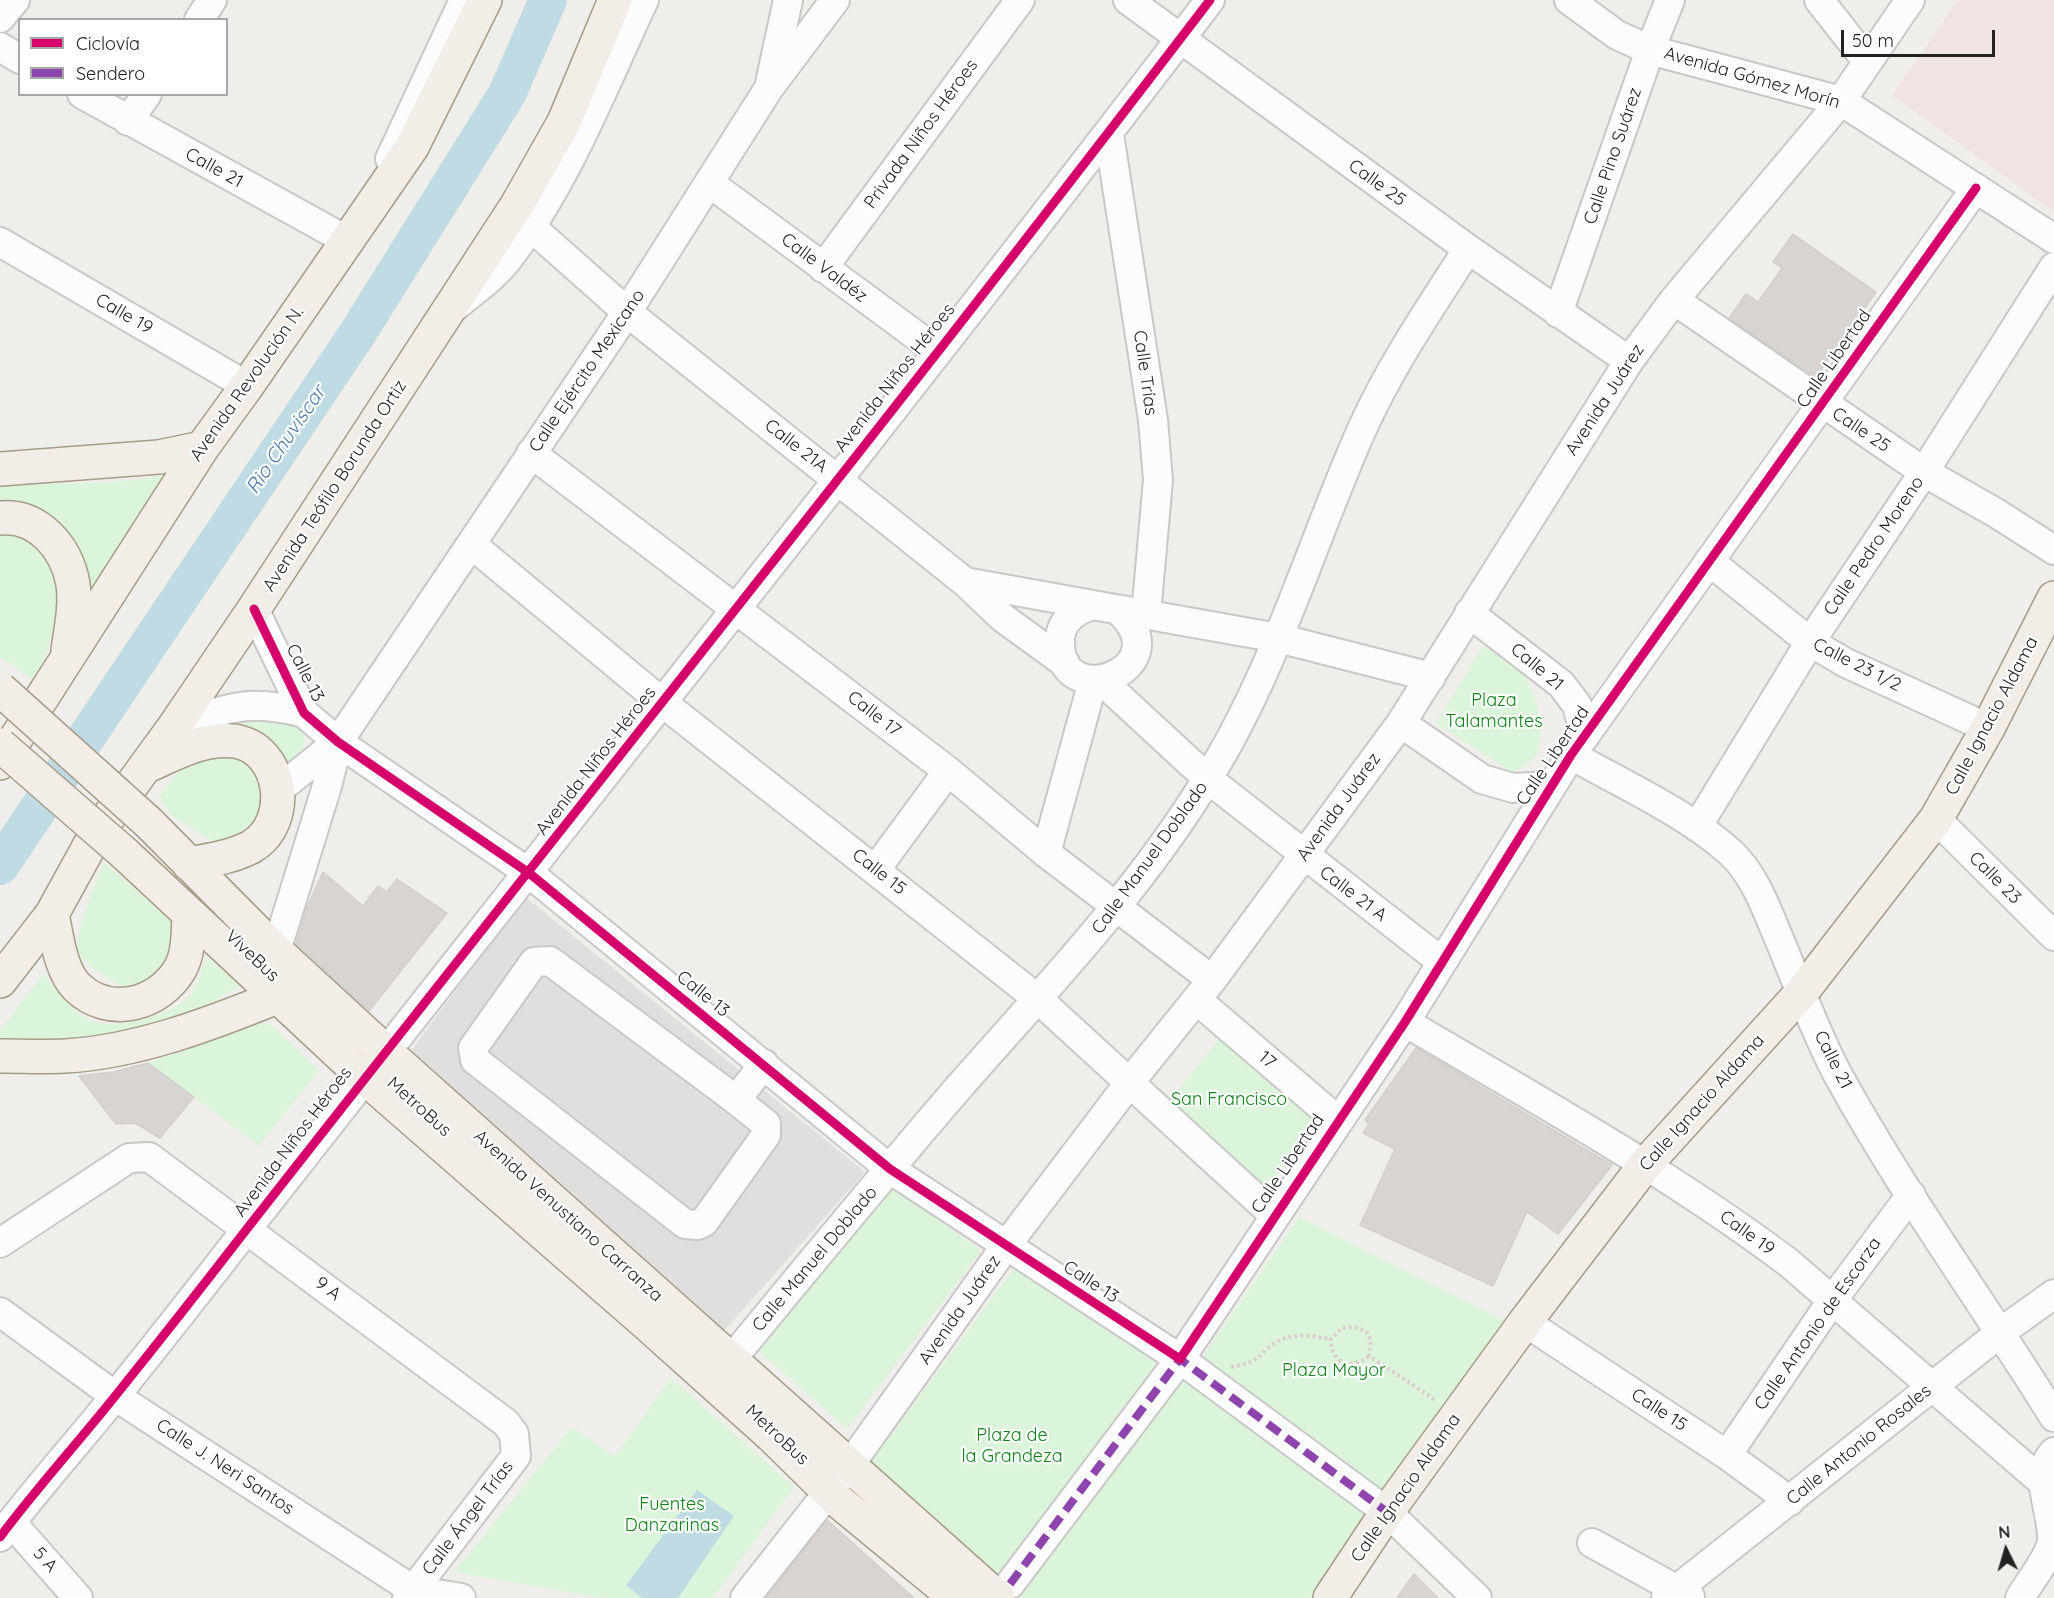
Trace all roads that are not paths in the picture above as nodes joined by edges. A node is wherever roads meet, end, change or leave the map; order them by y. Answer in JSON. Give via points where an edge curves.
{"nodes":[{"id":1,"x":15,"y":0,"type":"edge"},
{"id":2,"x":212,"y":0,"type":"edge"},
{"id":3,"x":615,"y":0,"type":"edge"},
{"id":4,"x":644,"y":0,"type":"edge"},
{"id":5,"x":788,"y":0,"type":"edge"},
{"id":6,"x":835,"y":0,"type":"edge"},
{"id":7,"x":1020,"y":0,"type":"edge"},
{"id":8,"x":1128,"y":0,"type":"edge"},
{"id":9,"x":1210,"y":0,"type":"edge"},
{"id":10,"x":1569,"y":0,"type":"edge"},
{"id":11,"x":1670,"y":0,"type":"edge"},
{"id":12,"x":1819,"y":0,"type":"edge"},
{"id":13,"x":1910,"y":0,"type":"edge"},
{"id":14,"x":464,"y":2,"type":"edge"},
{"id":15,"x":0,"y":18,"type":"edge"},
{"id":16,"x":200,"y":18,"type":"edge"},
{"id":17,"x":1180,"y":40,"type":"junction"},
{"id":18,"x":0,"y":47,"type":"edge"},
{"id":19,"x":1650,"y":50,"type":"junction"},
{"id":20,"x":18,"y":57,"type":"edge"},
{"id":21,"x":1867,"y":61,"type":"junction"},
{"id":22,"x":769,"y":88,"type":"junction"},
{"id":23,"x":85,"y":96,"type":"edge"},
{"id":24,"x":146,"y":96,"type":"edge"},
{"id":25,"x":1841,"y":100,"type":"junction"},
{"id":26,"x":128,"y":121,"type":"junction"},
{"id":27,"x":1109,"y":134,"type":"junction"},
{"id":28,"x":711,"y":184,"type":"junction"},
{"id":29,"x":1976,"y":188,"type":"junction"},
{"id":30,"x":375,"y":198,"type":"junction"},
{"id":31,"x":530,"y":226,"type":"junction"},
{"id":32,"x":2054,"y":239,"type":"edge"},
{"id":33,"x":346,"y":240,"type":"junction"},
{"id":34,"x":0,"y":242,"type":"edge"},
{"id":35,"x":1468,"y":249,"type":"junction"},
{"id":36,"x":2054,"y":267,"type":"edge"},
{"id":37,"x":823,"y":268,"type":"junction"},
{"id":38,"x":1674,"y":300,"type":"junction"},
{"id":39,"x":448,"y":312,"type":"junction"},
{"id":40,"x":627,"y":312,"type":"junction"},
{"id":41,"x":1558,"y":313,"type":"junction"},
{"id":42,"x":937,"y":351,"type":"junction"},
{"id":43,"x":1629,"y":361,"type":"junction"},
{"id":44,"x":247,"y":386,"type":"junction"},
{"id":45,"x":1823,"y":404,"type":"junction"},
{"id":46,"x":202,"y":448,"type":"junction"},
{"id":47,"x":531,"y":453,"type":"junction"},
{"id":48,"x":0,"y":469,"type":"edge"},
{"id":49,"x":1924,"y":472,"type":"junction"},
{"id":50,"x":837,"y":478,"type":"junction"},
{"id":51,"x":0,"y":518,"type":"edge"},
{"id":52,"x":471,"y":544,"type":"junction"},
{"id":53,"x":2054,"y":550,"type":"edge"},
{"id":54,"x":1709,"y":561,"type":"junction"},
{"id":55,"x":965,"y":582,"type":"junction"},
{"id":56,"x":2054,"y":598,"type":"edge"},
{"id":57,"x":735,"y":607,"type":"junction"},
{"id":58,"x":1105,"y":607,"type":"junction"},
{"id":59,"x":254,"y":609,"type":"junction"},
{"id":60,"x":1469,"y":613,"type":"junction"},
{"id":61,"x":1146,"y":615,"type":"junction"},
{"id":62,"x":1278,"y":638,"type":"junction"},
{"id":63,"x":1810,"y":642,"type":"junction"},
{"id":64,"x":66,"y":662,"type":"junction"},
{"id":65,"x":1065,"y":663,"type":"junction"},
{"id":66,"x":1431,"y":677,"type":"junction"},
{"id":67,"x":1097,"y":681,"type":"junction"},
{"id":68,"x":0,"y":689,"type":"edge"},
{"id":69,"x":663,"y":703,"type":"junction"},
{"id":70,"x":304,"y":713,"type":"junction"},
{"id":71,"x":1401,"y":723,"type":"junction"},
{"id":72,"x":174,"y":727,"type":"junction"},
{"id":73,"x":1988,"y":728,"type":"junction"},
{"id":74,"x":338,"y":742,"type":"junction"},
{"id":75,"x":0,"y":745,"type":"edge"},
{"id":76,"x":1578,"y":745,"type":"junction"},
{"id":77,"x":0,"y":763,"type":"edge"},
{"id":78,"x":142,"y":768,"type":"junction"},
{"id":79,"x":948,"y":771,"type":"junction"},
{"id":80,"x":1208,"y":778,"type":"junction"},
{"id":81,"x":1551,"y":786,"type":"junction"},
{"id":82,"x":278,"y":790,"type":"junction"},
{"id":83,"x":1936,"y":819,"type":"junction"},
{"id":84,"x":1697,"y":827,"type":"junction"},
{"id":85,"x":138,"y":842,"type":"junction"},
{"id":86,"x":1046,"y":853,"type":"junction"},
{"id":87,"x":1304,"y":856,"type":"junction"},
{"id":88,"x":189,"y":864,"type":"junction"},
{"id":89,"x":876,"y":868,"type":"junction"},
{"id":90,"x":529,"y":873,"type":"junction"},
{"id":91,"x":1118,"y":907,"type":"junction"},
{"id":92,"x":52,"y":914,"type":"junction"},
{"id":93,"x":189,"y":915,"type":"junction"},
{"id":94,"x":2054,"y":936,"type":"edge"},
{"id":95,"x":276,"y":951,"type":"junction"},
{"id":96,"x":1442,"y":962,"type":"junction"},
{"id":97,"x":0,"y":981,"type":"edge"},
{"id":98,"x":1204,"y":990,"type":"junction"},
{"id":99,"x":1802,"y":992,"type":"junction"},
{"id":100,"x":277,"y":997,"type":"junction"},
{"id":101,"x":1038,"y":999,"type":"junction"},
{"id":102,"x":1405,"y":1022,"type":"junction"},
{"id":103,"x":0,"y":1056,"type":"edge"},
{"id":104,"x":764,"y":1064,"type":"junction"},
{"id":105,"x":369,"y":1065,"type":"junction"},
{"id":106,"x":1130,"y":1082,"type":"junction"},
{"id":107,"x":736,"y":1100,"type":"junction"},
{"id":108,"x":1337,"y":1120,"type":"junction"},
{"id":109,"x":1646,"y":1165,"type":"junction"},
{"id":110,"x":890,"y":1169,"type":"junction"},
{"id":111,"x":1911,"y":1195,"type":"junction"},
{"id":112,"x":1274,"y":1215,"type":"junction"},
{"id":113,"x":243,"y":1226,"type":"junction"},
{"id":114,"x":0,"y":1242,"type":"edge"},
{"id":115,"x":1005,"y":1247,"type":"junction"},
{"id":116,"x":2054,"y":1294,"type":"edge"},
{"id":117,"x":1831,"y":1302,"type":"junction"},
{"id":118,"x":0,"y":1312,"type":"edge"},
{"id":119,"x":1525,"y":1323,"type":"junction"},
{"id":120,"x":2001,"y":1332,"type":"junction"},
{"id":121,"x":1180,"y":1359,"type":"junction"},
{"id":122,"x":730,"y":1361,"type":"junction"},
{"id":123,"x":1933,"y":1386,"type":"junction"},
{"id":124,"x":110,"y":1392,"type":"junction"},
{"id":125,"x":2054,"y":1417,"type":"edge"},
{"id":126,"x":514,"y":1434,"type":"joint"},
{"id":127,"x":2054,"y":1452,"type":"edge"},
{"id":128,"x":1727,"y":1455,"type":"junction"},
{"id":129,"x":849,"y":1466,"type":"junction"},
{"id":130,"x":2048,"y":1487,"type":"edge"},
{"id":131,"x":828,"y":1492,"type":"junction"},
{"id":132,"x":1790,"y":1501,"type":"junction"},
{"id":133,"x":1387,"y":1512,"type":"junction"},
{"id":134,"x":4,"y":1526,"type":"edge"},
{"id":135,"x":1592,"y":1543,"type":"dead end"},
{"id":136,"x":1004,"y":1591,"type":"edge"},
{"id":137,"x":410,"y":1594,"type":"edge"},
{"id":138,"x":1678,"y":1595,"type":"edge"},
{"id":139,"x":78,"y":1598,"type":"edge"},
{"id":140,"x":461,"y":1598,"type":"edge"},
{"id":141,"x":746,"y":1598,"type":"edge"},
{"id":142,"x":761,"y":1598,"type":"edge"},
{"id":143,"x":956,"y":1598,"type":"edge"},
{"id":144,"x":1330,"y":1598,"type":"edge"},
{"id":145,"x":1477,"y":1598,"type":"edge"},
{"id":146,"x":2020,"y":1598,"type":"edge"}],
"edges":[{"from":1,"to":15,"type":"street"},
{"from":2,"to":16,"type":"street"},
{"from":3,"to":39,"type":"main road","name":"Avenida Teófilo Borunda Ortiz","via":[[564,122],[517,205]]},
{"from":4,"to":31,"type":"street","via":[[570,159]]},
{"from":5,"to":22,"type":"street"},
{"from":6,"to":22,"type":"street","name":"Calle Ejército Mexicano"},
{"from":7,"to":37,"type":"street","name":"Privada Niños Héroes"},
{"from":8,"to":17,"type":"street","name":"Calle 25"},
{"from":9,"to":17,"type":"street","name":"Avenida Niños Héroes"},
{"from":10,"to":19,"type":"street","name":"Avenida Gómez Morín","via":[[1617,35]]},
{"from":11,"to":19,"type":"street","name":"Calle Pino Suárez"},
{"from":12,"to":21,"type":"street"},
{"from":13,"to":21,"type":"street","name":"Avenida Juárez"},
{"from":14,"to":30,"type":"street","via":[[407,118]]},
{"from":14,"to":30,"type":"main road","name":"Avenida Revolución N.","via":[[412,147]]},
{"from":17,"to":27,"type":"street","name":"Avenida Niños Héroes"},
{"from":17,"to":35,"type":"street","name":"Calle 25"},
{"from":18,"to":20,"type":"street"},
{"from":19,"to":25,"type":"street","name":"Avenida Gómez Morín"},
{"from":19,"to":41,"type":"street","name":"Calle Pino Suárez"},
{"from":21,"to":25,"type":"street","name":"Avenida Juárez"},
{"from":22,"to":28,"type":"street","name":"Calle Ejército Mexicano"},
{"from":23,"to":26,"type":"street","name":"Calle 21"},
{"from":24,"to":26,"type":"street"},
{"from":25,"to":29,"type":"street","name":"Avenida Gómez Morín"},
{"from":25,"to":38,"type":"street","name":"Avenida Juárez"},
{"from":26,"to":33,"type":"street","name":"Calle 21"},
{"from":27,"to":42,"type":"street","name":"Avenida Niños Héroes"},
{"from":27,"to":61,"type":"street","name":"Calle Trías","via":[[1153,420],[1158,480]]},
{"from":28,"to":37,"type":"street","name":"Calle Valdéz"},
{"from":28,"to":40,"type":"street","name":"Calle Ejército Mexicano"},
{"from":29,"to":32,"type":"street","name":"Avenida Gómez Morín"},
{"from":29,"to":45,"type":"street","name":"Calle Libertad"},
{"from":30,"to":33,"type":"main road","name":"Avenida Revolución N."},
{"from":31,"to":39,"type":"street","via":[[492,278]]},
{"from":31,"to":40,"type":"street","name":"Calle 21A"},
{"from":33,"to":44,"type":"main road","name":"Avenida Revolución N."},
{"from":34,"to":44,"type":"street","name":"Calle 19"},
{"from":35,"to":41,"type":"street","name":"Calle 25"},
{"from":35,"to":62,"type":"street","name":"Calle Manuel Doblado","via":[[1395,362],[1361,431]]},
{"from":36,"to":49,"type":"street","name":"Calle Pedro Moreno"},
{"from":37,"to":42,"type":"street","name":"Calle Valdéz"},
{"from":38,"to":43,"type":"street","name":"Avenida Juárez"},
{"from":38,"to":45,"type":"street","name":"Calle 25"},
{"from":39,"to":59,"type":"main road","name":"Avenida Teófilo Borunda Ortiz"},
{"from":40,"to":47,"type":"street","name":"Calle Ejército Mexicano"},
{"from":40,"to":50,"type":"street","name":"Calle 21A"},
{"from":41,"to":43,"type":"street","name":"Calle 25"},
{"from":42,"to":50,"type":"street","name":"Avenida Niños Héroes"},
{"from":43,"to":60,"type":"street","name":"Avenida Juárez"},
{"from":44,"to":46,"type":"main road","name":"Avenida Revolución N."},
{"from":45,"to":49,"type":"street","name":"Calle 25"},
{"from":45,"to":54,"type":"street","name":"Calle Libertad"},
{"from":46,"to":48,"type":"main road","via":[[159,457]]},
{"from":46,"to":64,"type":"main road","name":"Avenida Revolución N."},
{"from":47,"to":52,"type":"street","name":"Calle Ejército Mexicano"},
{"from":47,"to":57,"type":"street","name":"Calle 17"},
{"from":49,"to":53,"type":"street","name":"Calle 25"},
{"from":49,"to":63,"type":"street","name":"Calle Pedro Moreno"},
{"from":50,"to":55,"type":"street","name":"Calle 21A"},
{"from":50,"to":57,"type":"street","name":"Avenida Niños Héroes"},
{"from":51,"to":64,"type":"main road","via":[[24,520],[42,529],[58,546],[68,566],[74,608]]},
{"from":52,"to":69,"type":"street","name":"Calle 15"},
{"from":52,"to":74,"type":"street","name":"Calle Ejército Mexicano"},
{"from":54,"to":63,"type":"street","name":"Calle 23 1/2"},
{"from":54,"to":76,"type":"street","name":"Calle Libertad"},
{"from":55,"to":58,"type":"street"},
{"from":55,"to":65,"type":"street","name":"Calle 21A","via":[[1003,618]]},
{"from":56,"to":73,"type":"main road","name":"Calle Ignacio Aldama"},
{"from":57,"to":69,"type":"street","name":"Avenida Niños Héroes"},
{"from":57,"to":79,"type":"street","name":"Calle 17"},
{"from":58,"to":61,"type":"street"},
{"from":58,"to":65,"type":"street","via":[[1078,610],[1064,627],[1060,649]]},
{"from":58,"to":67,"type":"street","via":[[1128,619],[1136,644],[1126,669],[1115,677]]},
{"from":59,"to":70,"type":"street","name":"Calle 13"},
{"from":59,"to":72,"type":"main road","name":"Avenida Teófilo Borunda Ortiz"},
{"from":60,"to":66,"type":"street","name":"Avenida Juárez"},
{"from":60,"to":76,"type":"street","name":"Calle 21","via":[[1561,684],[1577,705]]},
{"from":61,"to":62,"type":"street"},
{"from":62,"to":66,"type":"street"},
{"from":62,"to":80,"type":"street","name":"Calle Manuel Doblado","via":[[1248,707]]},
{"from":63,"to":73,"type":"street","name":"Calle 23 1/2","via":[[1846,663]]},
{"from":63,"to":84,"type":"street","name":"Calle Pedro Moreno"},
{"from":64,"to":77,"type":"main road","name":"Avenida Revolución N."},
{"from":65,"to":67,"type":"street","via":[[1082,678]]},
{"from":66,"to":71,"type":"street","name":"Avenida Juárez"},
{"from":67,"to":80,"type":"street","name":"Calle 21 A"},
{"from":67,"to":86,"type":"street"},
{"from":68,"to":85,"type":"main road","bridge":true},
{"from":69,"to":89,"type":"street","name":"Calle 15"},
{"from":69,"to":90,"type":"street","name":"Avenida Niños Héroes"},
{"from":70,"to":72,"type":"street","via":[[257,704]]},
{"from":70,"to":74,"type":"street","name":"Calle 13"},
{"from":71,"to":81,"type":"street","via":[[1482,779],[1513,788]]},
{"from":71,"to":87,"type":"street","name":"Avenida Juárez"},
{"from":72,"to":78,"type":"main road","name":"Avenida Teófilo Borunda Ortiz"},
{"from":73,"to":83,"type":"main road","name":"Calle Ignacio Aldama"},
{"from":74,"to":82,"type":"street"},
{"from":74,"to":90,"type":"street","name":"Calle 13"},
{"from":74,"to":95,"type":"street"},
{"from":75,"to":85,"type":"main road","bridge":true},
{"from":76,"to":81,"type":"street","name":"Calle Libertad"},
{"from":76,"to":84,"type":"street","name":"Calle 21"},
{"from":78,"to":82,"type":"main road","via":[[206,743],[233,741],[262,754],[274,772]]},
{"from":78,"to":92,"type":"main road","name":"Avenida Teófilo Borunda Ortiz","via":[[96,834]]},
{"from":79,"to":86,"type":"street","name":"Calle 17"},
{"from":79,"to":89,"type":"street"},
{"from":80,"to":87,"type":"street","name":"Calle 21 A"},
{"from":80,"to":91,"type":"street","name":"Calle Manuel Doblado"},
{"from":81,"to":96,"type":"street","name":"Calle Libertad"},
{"from":82,"to":88,"type":"main road","via":[[276,816],[253,846]]},
{"from":83,"to":94,"type":"street","name":"Calle 23"},
{"from":83,"to":99,"type":"main road","name":"Calle Ignacio Aldama"},
{"from":84,"to":99,"type":"street","name":"Calle 21","via":[[1731,852],[1750,876]]},
{"from":85,"to":88,"type":"main road","name":"Avenida Venustiano Carranza"},
{"from":85,"to":93,"type":"main road","name":"Avenida Venustiano Carranza"},
{"from":85,"to":105,"type":"street","name":"ViveBus","via":[[251,956]]},
{"from":86,"to":91,"type":"street","name":"Calle 17"},
{"from":87,"to":96,"type":"street","name":"Calle 21 A"},
{"from":87,"to":98,"type":"street","name":"Avenida Juárez"},
{"from":88,"to":95,"type":"main road","name":"Avenida Venustiano Carranza"},
{"from":89,"to":101,"type":"street","name":"Calle 15"},
{"from":90,"to":104,"type":"street","name":"Calle 13"},
{"from":90,"to":105,"type":"street","name":"Avenida Niños Héroes"},
{"from":91,"to":98,"type":"street","name":"Calle 17"},
{"from":91,"to":101,"type":"street","name":"Calle Manuel Doblado"},
{"from":92,"to":93,"type":"main road","via":[[66,968],[76,986],[106,1003],[120,1004],[155,996],[174,977],[186,952]]},
{"from":92,"to":97,"type":"main road","name":"Avenida Teófilo Borunda Ortiz"},
{"from":93,"to":100,"type":"main road","name":"Avenida Venustiano Carranza"},
{"from":95,"to":105,"type":"main road","name":"Avenida Venustiano Carranza"},
{"from":96,"to":102,"type":"street","name":"Calle Libertad"},
{"from":98,"to":106,"type":"street","name":"Avenida Juárez"},
{"from":98,"to":108,"type":"street","name":"17"},
{"from":99,"to":109,"type":"main road","name":"Calle Ignacio Aldama"},
{"from":99,"to":111,"type":"street","name":"Calle 21","via":[[1839,1077]]},
{"from":100,"to":103,"type":"main road","via":[[135,1045],[66,1056]]},
{"from":100,"to":105,"type":"main road","name":"Avenida Venustiano Carranza"},
{"from":101,"to":106,"type":"street","name":"Calle 15"},
{"from":101,"to":110,"type":"street","name":"Calle Manuel Doblado"},
{"from":102,"to":108,"type":"street","name":"Calle Libertad"},
{"from":102,"to":109,"type":"street","name":"Calle 19"},
{"from":104,"to":107,"type":"street"},
{"from":104,"to":110,"type":"street","name":"Calle 13"},
{"from":105,"to":113,"type":"street","name":"Avenida Niños Héroes"},
{"from":105,"to":122,"type":"main road","name":"Avenida Venustiano Carranza"},
{"from":105,"to":131,"type":"main road","name":"Avenida Venustiano Carranza"},
{"from":106,"to":112,"type":"street","name":"Calle 15"},
{"from":106,"to":115,"type":"street","name":"Avenida Juárez"},
{"from":107,"to":107,"type":"street","via":[[766,1124],[766,1135],[704,1222],[692,1226],[475,1060],[473,1048],[534,962],[550,961]]},
{"from":108,"to":112,"type":"street","name":"Calle Libertad"},
{"from":109,"to":117,"type":"street","name":"Calle 19","via":[[1745,1230]]},
{"from":109,"to":119,"type":"main road","name":"Calle Ignacio Aldama"},
{"from":110,"to":115,"type":"street","name":"Calle 13"},
{"from":110,"to":122,"type":"street","name":"Calle Manuel Doblado"},
{"from":111,"to":117,"type":"street","name":"Calle Antonio de Escorza"},
{"from":111,"to":120,"type":"street","name":"Calle 21"},
{"from":112,"to":121,"type":"street","name":"Calle Libertad"},
{"from":113,"to":114,"type":"street","name":"9 A","via":[[149,1157],[136,1156]]},
{"from":113,"to":124,"type":"street","name":"Avenida Niños Héroes"},
{"from":113,"to":126,"type":"street","name":"9 A","via":[[506,1423]]},
{"from":115,"to":121,"type":"street","name":"Calle 13"},
{"from":115,"to":129,"type":"street","name":"Avenida Juárez"},
{"from":116,"to":120,"type":"street","name":"Calle Antonio Rosales"},
{"from":117,"to":123,"type":"street","name":"Calle 19"},
{"from":117,"to":128,"type":"street","name":"Calle Antonio de Escorza"},
{"from":118,"to":124,"type":"street","name":"Calle J. Neri Santos"},
{"from":119,"to":128,"type":"street","name":"Calle 15"},
{"from":119,"to":133,"type":"main road","name":"Calle Ignacio Aldama"},
{"from":120,"to":123,"type":"street","name":"Calle Antonio Rosales"},
{"from":120,"to":125,"type":"street","name":"Calle 21"},
{"from":121,"to":133,"type":"street","name":"Calle 13"},
{"from":121,"to":136,"type":"street","name":"Calle Libertad"},
{"from":122,"to":129,"type":"main road","name":"Avenida Venustiano Carranza"},
{"from":123,"to":130,"type":"street","name":"Calle 19"},
{"from":123,"to":132,"type":"street","name":"Calle Antonio Rosales"},
{"from":124,"to":134,"type":"street","name":"Avenida Niños Héroes"},
{"from":124,"to":137,"type":"street","name":"Calle J. Neri Santos"},
{"from":126,"to":137,"type":"street","name":"Calle Ángel Trías","via":[[516,1456]]},
{"from":127,"to":130,"type":"street","via":[[2048,1459]]},
{"from":128,"to":132,"type":"street","name":"Calle 15"},
{"from":129,"to":131,"type":"street","name":"Avenida Juárez"},
{"from":129,"to":136,"type":"main road","name":"Avenida Venustiano Carranza"},
{"from":130,"to":146,"type":"street","via":[[2051,1544]]},
{"from":131,"to":141,"type":"street","name":"Avenida Juárez"},
{"from":131,"to":142,"type":"street","via":[[834,1503]]},
{"from":131,"to":143,"type":"main road","name":"Avenida Venustiano Carranza"},
{"from":132,"to":138,"type":"street","name":"Calle Antonio Rosales"},
{"from":133,"to":144,"type":"main road","name":"Calle Ignacio Aldama"},
{"from":133,"to":145,"type":"street"},
{"from":134,"to":139,"type":"street","name":"5 A"},
{"from":135,"to":138,"type":"street"},
{"from":137,"to":140,"type":"street","name":"Calle J. Neri Santos"}]}
